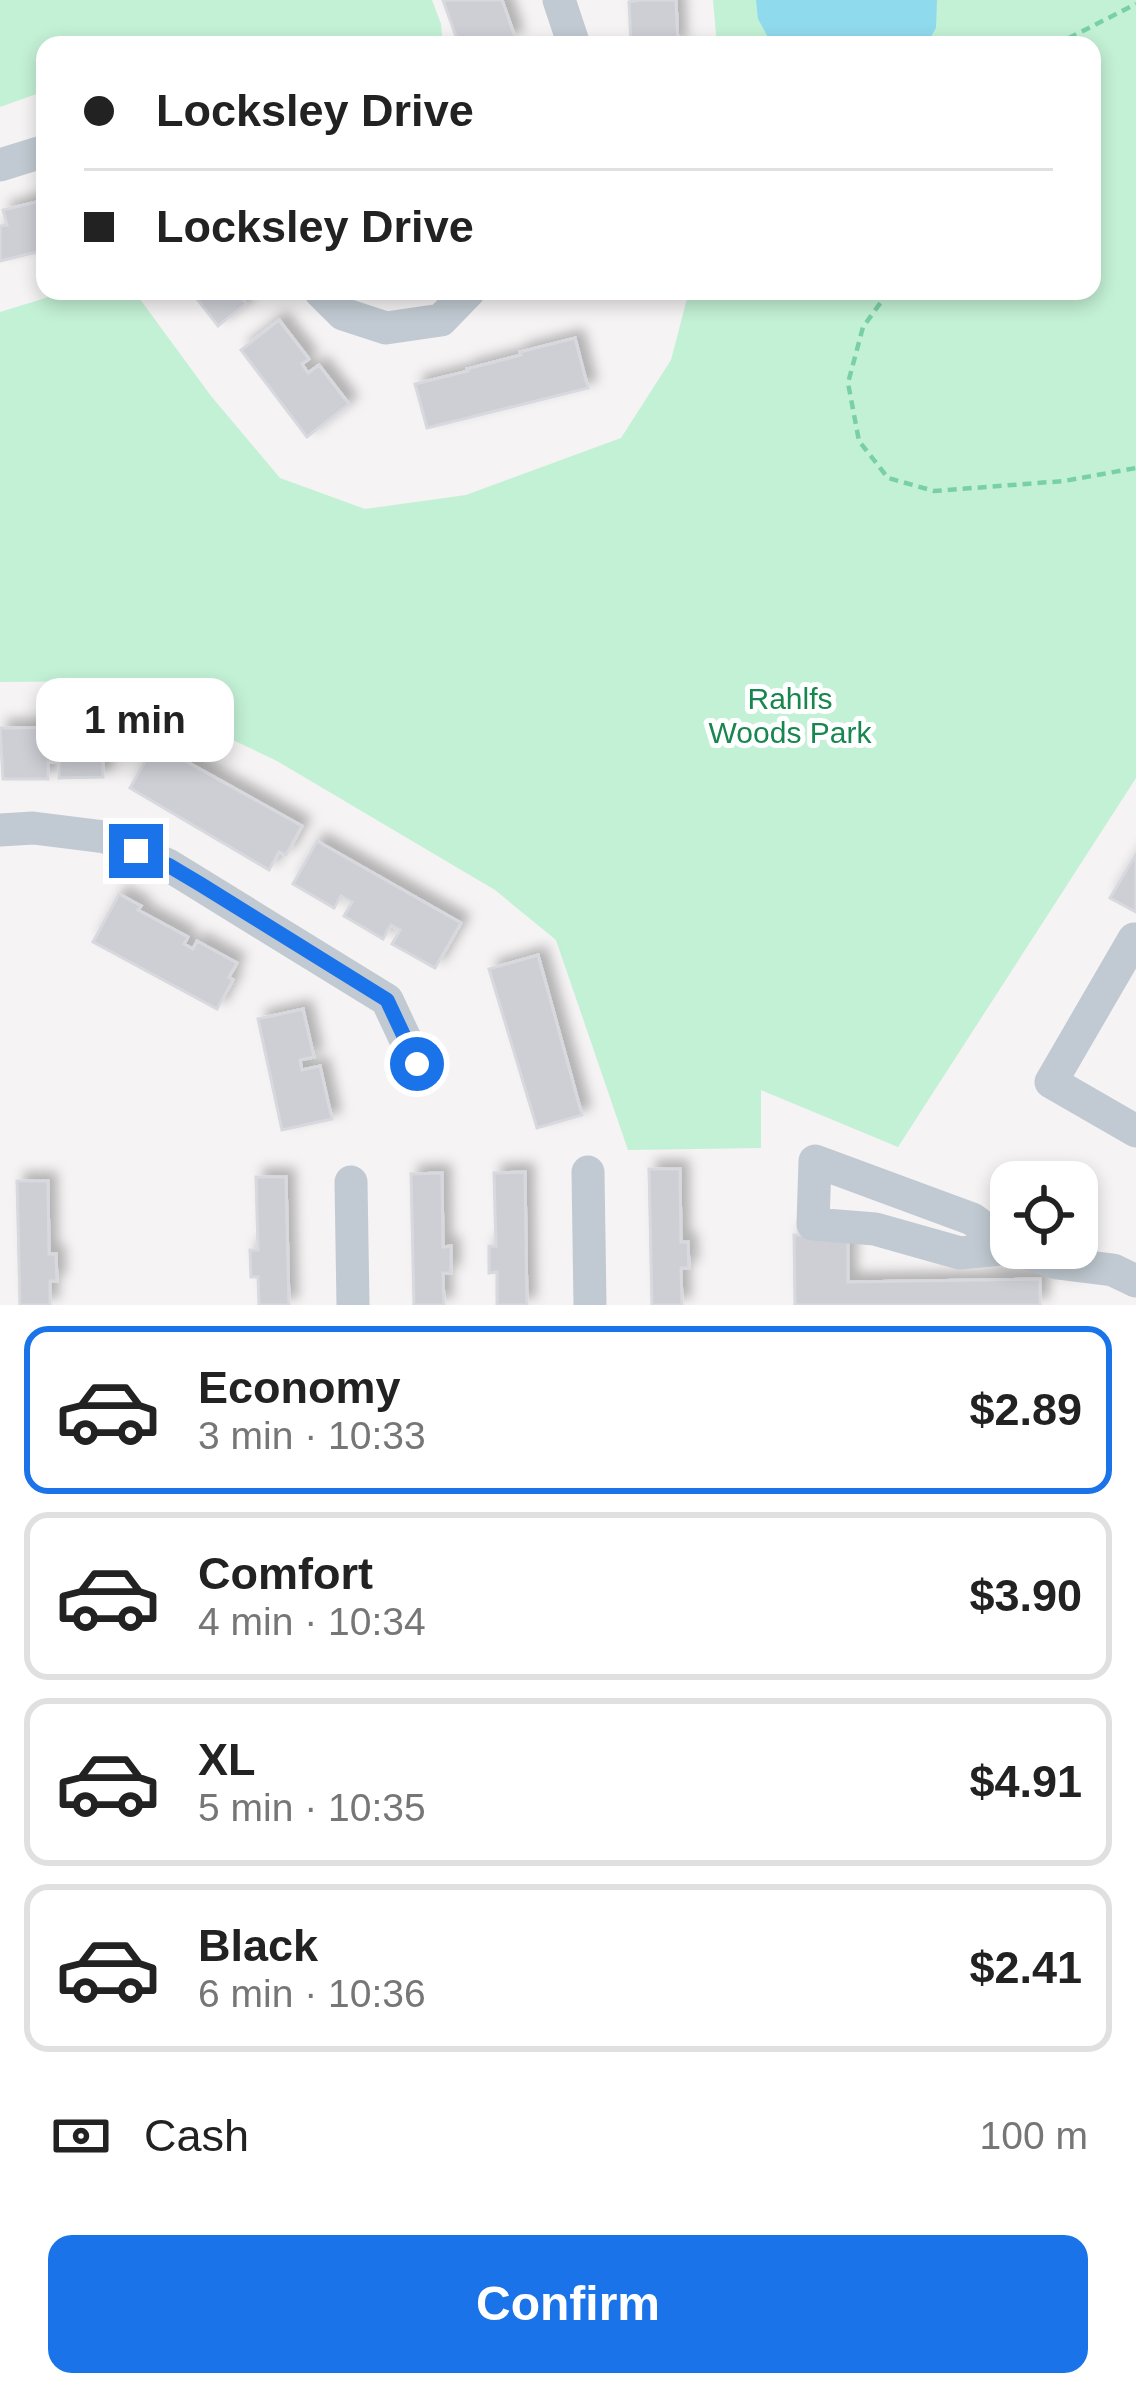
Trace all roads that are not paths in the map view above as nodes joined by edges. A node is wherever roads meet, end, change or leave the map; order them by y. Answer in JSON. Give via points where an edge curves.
{"nodes":[{"id":1,"x":559,"y":0,"type":"edge"},
{"id":2,"x":571,"y":36,"type":"edge"},
{"id":3,"x":36,"y":155,"type":"edge"},
{"id":4,"x":0,"y":165,"type":"edge"},
{"id":5,"x":329,"y":300,"type":"edge"},
{"id":6,"x":461,"y":300,"type":"edge"},
{"id":7,"x":0,"y":830,"type":"edge"},
{"id":8,"x":1135,"y":939,"type":"edge"},
{"id":9,"x":417,"y":1064,"type":"dead end"},
{"id":10,"x":1136,"y":1131,"type":"edge"},
{"id":11,"x":588,"y":1172,"type":"dead end"},
{"id":12,"x":351,"y":1182,"type":"dead end"},
{"id":13,"x":878,"y":1184,"type":"junction"},
{"id":14,"x":875,"y":1229,"type":"junction"},
{"id":15,"x":990,"y":1233,"type":"edge"},
{"id":16,"x":990,"y":1250,"type":"edge"},
{"id":17,"x":1098,"y":1268,"type":"edge"},
{"id":18,"x":1129,"y":1288,"type":"edge"},
{"id":19,"x":353,"y":1305,"type":"edge"},
{"id":20,"x":590,"y":1305,"type":"edge"}],
"edges":[{"from":1,"to":2,"type":"street"},
{"from":3,"to":4,"type":"street"},
{"from":5,"to":6,"type":"street","via":[[343,314],[386,328],[441,320]]},
{"from":7,"to":9,"type":"street","via":[[105,837],[168,865],[387,1000]]},
{"from":8,"to":10,"type":"street","via":[[1051,1082]]},
{"from":11,"to":20,"type":"street"},
{"from":12,"to":19,"type":"street"},
{"from":13,"to":14,"type":"street"},
{"from":13,"to":14,"type":"street","via":[[815,1161],[813,1225]]},
{"from":13,"to":15,"type":"street"},
{"from":14,"to":16,"type":"street","via":[[960,1253]]},
{"from":17,"to":18,"type":"street","via":[[1113,1270]]}]}
